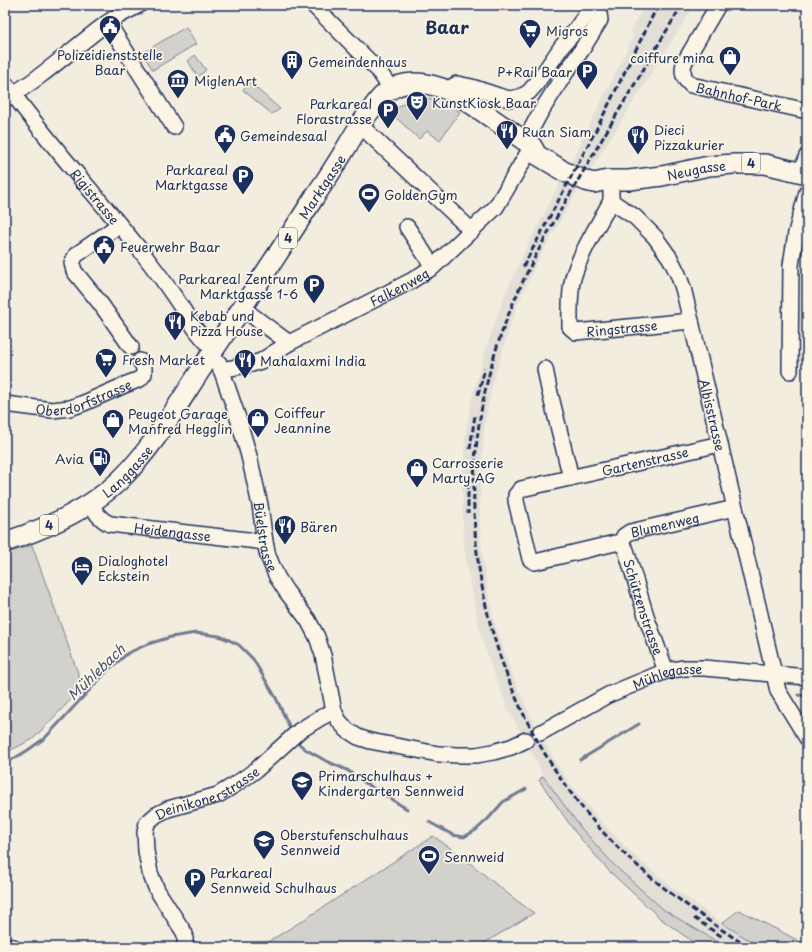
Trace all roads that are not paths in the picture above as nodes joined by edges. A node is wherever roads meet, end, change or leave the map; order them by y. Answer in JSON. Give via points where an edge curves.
{"nodes":[{"id":1,"x":139,"y":5,"type":"edge"},
{"id":2,"x":312,"y":5,"type":"edge"},
{"id":3,"x":718,"y":5,"type":"edge"},
{"id":4,"x":598,"y":6,"type":"edge"},
{"id":5,"x":108,"y":23,"type":"junction"},
{"id":6,"x":391,"y":89,"type":"junction"},
{"id":7,"x":446,"y":90,"type":"junction"},
{"id":8,"x":8,"y":92,"type":"edge"},
{"id":9,"x":807,"y":111,"type":"edge"},
{"id":10,"x":360,"y":125,"type":"junction"},
{"id":11,"x":174,"y":127,"type":"dead end"},
{"id":12,"x":528,"y":144,"type":"junction"},
{"id":13,"x":805,"y":168,"type":"edge"},
{"id":14,"x":609,"y":180,"type":"junction"},
{"id":15,"x":807,"y":192,"type":"edge"},
{"id":16,"x":611,"y":201,"type":"junction"},
{"id":17,"x":119,"y":225,"type":"junction"},
{"id":18,"x":407,"y":227,"type":"dead end"},
{"id":19,"x":472,"y":231,"type":"junction"},
{"id":20,"x":433,"y":267,"type":"junction"},
{"id":21,"x":242,"y":308,"type":"junction"},
{"id":22,"x":691,"y":321,"type":"junction"},
{"id":23,"x":289,"y":343,"type":"junction"},
{"id":24,"x":131,"y":346,"type":"dead end"},
{"id":25,"x":212,"y":352,"type":"junction"},
{"id":26,"x":140,"y":361,"type":"dead end"},
{"id":27,"x":545,"y":369,"type":"dead end"},
{"id":28,"x":221,"y":370,"type":"junction"},
{"id":29,"x":790,"y":371,"type":"dead end"},
{"id":30,"x":5,"y":404,"type":"edge"},
{"id":31,"x":720,"y":444,"type":"junction"},
{"id":32,"x":571,"y":478,"type":"junction"},
{"id":33,"x":91,"y":503,"type":"junction"},
{"id":34,"x":735,"y":508,"type":"junction"},
{"id":35,"x":5,"y":542,"type":"edge"},
{"id":36,"x":264,"y":542,"type":"junction"},
{"id":37,"x":621,"y":543,"type":"junction"},
{"id":38,"x":530,"y":559,"type":"joint"},
{"id":39,"x":666,"y":671,"type":"junction"},
{"id":40,"x":774,"y":674,"type":"junction"},
{"id":41,"x":807,"y":677,"type":"edge"},
{"id":42,"x":334,"y":711,"type":"junction"},
{"id":43,"x":540,"y":733,"type":"dead end"},
{"id":44,"x":807,"y":738,"type":"edge"},
{"id":45,"x":526,"y":740,"type":"dead end"},
{"id":46,"x":5,"y":946,"type":"edge"},
{"id":47,"x":13,"y":947,"type":"edge"},
{"id":48,"x":185,"y":947,"type":"edge"}],
"edges":[{"from":1,"to":5,"type":"street"},
{"from":2,"to":6,"type":"street","via":[[378,70]]},
{"from":3,"to":9,"type":"street","name":"Bahnhof-Park","via":[[684,63],[682,73],[686,81],[691,85]]},
{"from":4,"to":7,"type":"street","via":[[586,15],[536,84],[520,97],[509,99],[457,84]]},
{"from":4,"to":12,"type":"street","name":"Falkenweg","via":[[600,20],[540,113]]},
{"from":5,"to":8,"type":"street","via":[[50,68]]},
{"from":5,"to":11,"type":"street"},
{"from":6,"to":7,"type":"main road","name":"Neugasse","number":"4","via":[[417,83]]},
{"from":6,"to":10,"type":"main road","number":"4","via":[[383,94]]},
{"from":7,"to":12,"type":"main road","name":"Neugasse","number":"4","via":[[461,97]]},
{"from":8,"to":17,"type":"street","name":"Rigistrasse"},
{"from":10,"to":19,"type":"street"},
{"from":10,"to":21,"type":"main road","name":"Marktgasse","number":"4"},
{"from":12,"to":14,"type":"main road","name":"Neugasse","number":"4","via":[[542,146]]},
{"from":12,"to":19,"type":"street","name":"Falkenweg","via":[[496,207]]},
{"from":13,"to":14,"type":"main road","name":"Neugasse","number":"4","via":[[733,164],[709,166],[662,176]]},
{"from":14,"to":16,"type":"street"},
{"from":15,"to":29,"type":"street","via":[[791,265]]},
{"from":16,"to":22,"type":"street","name":"Albisstrasse","via":[[635,217],[655,237],[670,258],[683,288]]},
{"from":16,"to":22,"type":"street","name":"Ringstrasse","via":[[582,254],[573,279],[570,327],[576,332]]},
{"from":17,"to":24,"type":"street","via":[[76,255],[72,263],[74,271]]},
{"from":17,"to":25,"type":"street","name":"Rigistrasse","via":[[176,298]]},
{"from":18,"to":20,"type":"street"},
{"from":19,"to":20,"type":"street","name":"Falkenweg"},
{"from":20,"to":23,"type":"street","name":"Falkenweg","via":[[411,281]]},
{"from":21,"to":23,"type":"street"},
{"from":21,"to":25,"type":"main road","name":"Marktgasse","number":"4"},
{"from":22,"to":31,"type":"street","name":"Albisstrasse"},
{"from":23,"to":28,"type":"street","name":"Falkenweg","via":[[261,361]]},
{"from":25,"to":28,"type":"street","name":"Büelstrasse"},
{"from":25,"to":33,"type":"main road","name":"Langgasse","number":"4","via":[[159,434],[140,458],[119,481]]},
{"from":26,"to":30,"type":"street","name":"Oberdorfstrasse","via":[[144,367],[144,374],[140,379],[70,408],[52,410]]},
{"from":27,"to":32,"type":"street"},
{"from":28,"to":36,"type":"street","name":"Büelstrasse","via":[[249,456],[260,505]]},
{"from":31,"to":32,"type":"street","name":"Gartenstrasse"},
{"from":31,"to":34,"type":"street","name":"Albisstrasse"},
{"from":32,"to":38,"type":"street","name":"Gartenstrasse","via":[[521,490],[516,495]]},
{"from":33,"to":35,"type":"main road","name":"Langgasse","number":"4","via":[[40,529]]},
{"from":33,"to":36,"type":"street","name":"Heidengasse","via":[[103,521],[110,524]]},
{"from":34,"to":37,"type":"street","name":"Blumenweg","via":[[630,532],[624,536]]},
{"from":34,"to":40,"type":"street","name":"Albisstrasse"},
{"from":36,"to":42,"type":"street","name":"Büelstrasse","via":[[277,577],[317,637]]},
{"from":37,"to":38,"type":"street","name":"Blumenweg","via":[[534,562]]},
{"from":37,"to":39,"type":"street","name":"Schützenstrasse","via":[[626,550]]},
{"from":39,"to":40,"type":"street","name":"Mühlegasse","via":[[704,668]]},
{"from":39,"to":43,"type":"street","name":"Mühlegasse","via":[[608,695]]},
{"from":40,"to":41,"type":"street","name":"Mühlegasse"},
{"from":40,"to":44,"type":"street","name":"Albisstrasse","via":[[778,691]]},
{"from":42,"to":45,"type":"street","via":[[347,730],[358,737],[438,754],[476,755],[511,747]]},
{"from":42,"to":48,"type":"street","name":"Deinikonerstrasse","via":[[299,731],[256,770],[218,795],[168,809],[147,823],[146,851],[150,873],[157,890],[185,934]]},
{"from":46,"to":47,"type":"street"}]}
